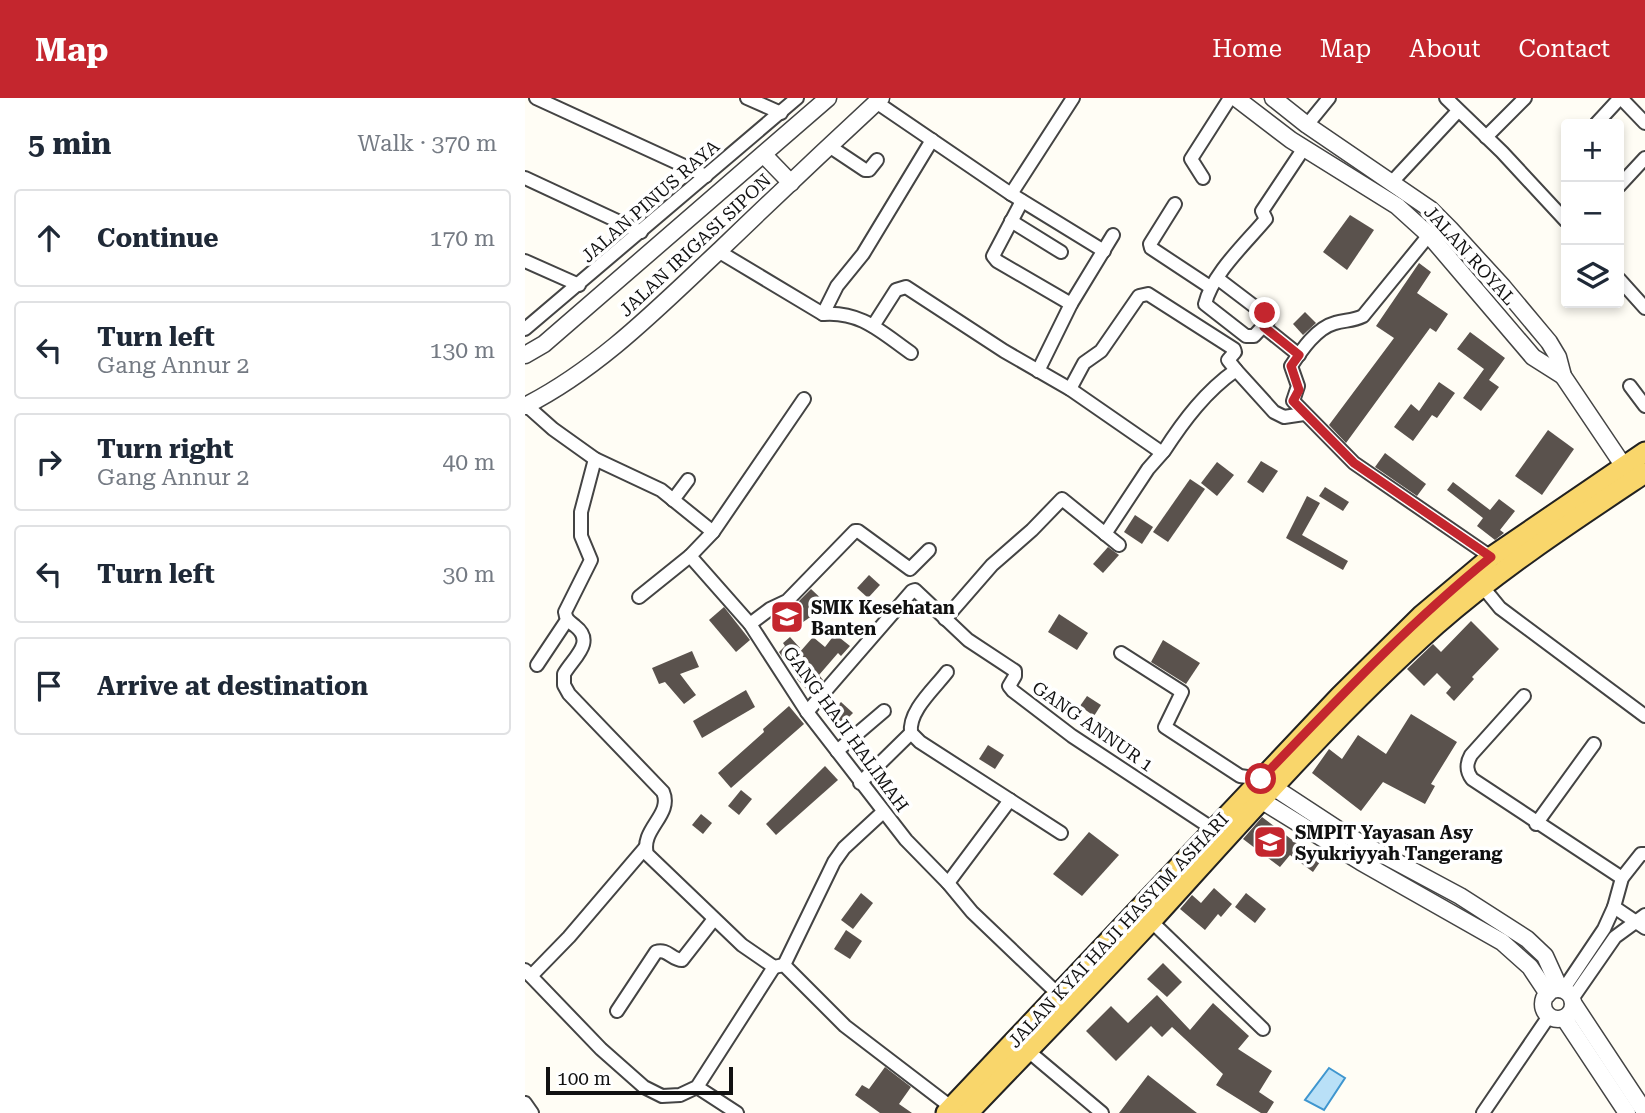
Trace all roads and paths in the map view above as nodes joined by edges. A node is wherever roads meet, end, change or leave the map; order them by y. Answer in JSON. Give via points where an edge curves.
{"nodes":[{"id":1,"x":536,"y":98,"type":"edge"},
{"id":2,"x":747,"y":98,"type":"edge"},
{"id":3,"x":797,"y":98,"type":"edge"},
{"id":4,"x":828,"y":98,"type":"edge"},
{"id":5,"x":1073,"y":98,"type":"edge"},
{"id":6,"x":1230,"y":98,"type":"edge"},
{"id":7,"x":1236,"y":98,"type":"edge"},
{"id":8,"x":1273,"y":98,"type":"edge"},
{"id":9,"x":1329,"y":98,"type":"edge"},
{"id":10,"x":1446,"y":98,"type":"edge"},
{"id":11,"x":1525,"y":98,"type":"edge"},
{"id":12,"x":1620,"y":98,"type":"edge"},
{"id":13,"x":878,"y":100,"type":"edge"},
{"id":14,"x":1458,"y":110,"type":"junction"},
{"id":15,"x":781,"y":114,"type":"junction"},
{"id":16,"x":1601,"y":119,"type":"edge"},
{"id":17,"x":1645,"y":123,"type":"edge"},
{"id":18,"x":1307,"y":125,"type":"junction"},
{"id":19,"x":1486,"y":137,"type":"junction"},
{"id":20,"x":932,"y":140,"type":"junction"},
{"id":21,"x":829,"y":146,"type":"junction"},
{"id":22,"x":1304,"y":148,"type":"junction"},
{"id":23,"x":1645,"y":158,"type":"edge"},
{"id":24,"x":768,"y":159,"type":"junction"},
{"id":25,"x":877,"y":160,"type":"dead end"},
{"id":26,"x":706,"y":176,"type":"junction"},
{"id":27,"x":525,"y":178,"type":"edge"},
{"id":28,"x":1203,"y":178,"type":"dead end"},
{"id":29,"x":1624,"y":178,"type":"edge"},
{"id":30,"x":787,"y":180,"type":"junction"},
{"id":31,"x":1392,"y":182,"type":"junction"},
{"id":32,"x":1016,"y":197,"type":"junction"},
{"id":33,"x":1175,"y":204,"type":"dead end"},
{"id":34,"x":1561,"y":216,"type":"edge"},
{"id":35,"x":1011,"y":220,"type":"junction"},
{"id":36,"x":641,"y":232,"type":"junction"},
{"id":37,"x":1114,"y":235,"type":"dead end"},
{"id":38,"x":1429,"y":235,"type":"junction"},
{"id":39,"x":718,"y":251,"type":"junction"},
{"id":40,"x":1104,"y":251,"type":"junction"},
{"id":41,"x":1061,"y":252,"type":"dead end"},
{"id":42,"x":525,"y":261,"type":"edge"},
{"id":43,"x":1214,"y":283,"type":"junction"},
{"id":44,"x":579,"y":285,"type":"junction"},
{"id":45,"x":1624,"y":285,"type":"edge"},
{"id":46,"x":1071,"y":304,"type":"junction"},
{"id":47,"x":1645,"y":308,"type":"edge"},
{"id":48,"x":823,"y":314,"type":"junction"},
{"id":49,"x":873,"y":326,"type":"junction"},
{"id":50,"x":1264,"y":327,"type":"junction"},
{"id":51,"x":525,"y":330,"type":"edge"},
{"id":52,"x":911,"y":353,"type":"dead end"},
{"id":53,"x":525,"y":355,"type":"edge"},
{"id":54,"x":1299,"y":355,"type":"junction"},
{"id":55,"x":1236,"y":370,"type":"junction"},
{"id":56,"x":1038,"y":371,"type":"junction"},
{"id":57,"x":1563,"y":376,"type":"junction"},
{"id":58,"x":1630,"y":386,"type":"dead end"},
{"id":59,"x":1070,"y":390,"type":"junction"},
{"id":60,"x":804,"y":400,"type":"dead end"},
{"id":61,"x":525,"y":405,"type":"edge"},
{"id":62,"x":1645,"y":406,"type":"edge"},
{"id":63,"x":1304,"y":414,"type":"junction"},
{"id":64,"x":1163,"y":452,"type":"junction"},
{"id":65,"x":1645,"y":452,"type":"edge"},
{"id":66,"x":595,"y":459,"type":"junction"},
{"id":67,"x":1634,"y":473,"type":"edge"},
{"id":68,"x":688,"y":480,"type":"dead end"},
{"id":69,"x":673,"y":500,"type":"junction"},
{"id":70,"x":713,"y":531,"type":"junction"},
{"id":71,"x":1105,"y":534,"type":"junction"},
{"id":72,"x":1119,"y":545,"type":"dead end"},
{"id":73,"x":929,"y":550,"type":"dead end"},
{"id":74,"x":690,"y":556,"type":"junction"},
{"id":75,"x":1491,"y":557,"type":"junction"},
{"id":76,"x":1482,"y":586,"type":"junction"},
{"id":77,"x":639,"y":597,"type":"dead end"},
{"id":78,"x":945,"y":619,"type":"junction"},
{"id":79,"x":567,"y":620,"type":"junction"},
{"id":80,"x":750,"y":624,"type":"junction"},
{"id":81,"x":1121,"y":653,"type":"dead end"},
{"id":82,"x":537,"y":665,"type":"dead end"},
{"id":83,"x":947,"y":672,"type":"dead end"},
{"id":84,"x":1524,"y":696,"type":"dead end"},
{"id":85,"x":884,"y":711,"type":"dead end"},
{"id":86,"x":807,"y":712,"type":"junction"},
{"id":87,"x":1645,"y":716,"type":"edge"},
{"id":88,"x":911,"y":733,"type":"junction"},
{"id":89,"x":1594,"y":744,"type":"dead end"},
{"id":90,"x":837,"y":751,"type":"junction"},
{"id":91,"x":860,"y":783,"type":"junction"},
{"id":92,"x":1257,"y":787,"type":"junction"},
{"id":93,"x":1010,"y":800,"type":"junction"},
{"id":94,"x":883,"y":812,"type":"junction"},
{"id":95,"x":1536,"y":824,"type":"junction"},
{"id":96,"x":1213,"y":829,"type":"junction"},
{"id":97,"x":1061,"y":833,"type":"dead end"},
{"id":98,"x":645,"y":848,"type":"junction"},
{"id":99,"x":1643,"y":852,"type":"edge"},
{"id":100,"x":1622,"y":878,"type":"junction"},
{"id":101,"x":948,"y":883,"type":"junction"},
{"id":102,"x":1614,"y":907,"type":"junction"},
{"id":103,"x":714,"y":919,"type":"junction"},
{"id":104,"x":1151,"y":921,"type":"junction"},
{"id":105,"x":1642,"y":922,"type":"edge"},
{"id":106,"x":779,"y":966,"type":"junction"},
{"id":107,"x":528,"y":973,"type":"edge"},
{"id":108,"x":1058,"y":994,"type":"junction"},
{"id":109,"x":1563,"y":995,"type":"junction"},
{"id":110,"x":617,"y":1011,"type":"dead end"},
{"id":111,"x":1556,"y":1017,"type":"junction"},
{"id":112,"x":1263,"y":1029,"type":"dead end"},
{"id":113,"x":1027,"y":1050,"type":"junction"},
{"id":114,"x":697,"y":1087,"type":"junction"},
{"id":115,"x":525,"y":1103,"type":"edge"},
{"id":116,"x":717,"y":1108,"type":"edge"},
{"id":117,"x":955,"y":1111,"type":"edge"},
{"id":118,"x":1645,"y":1112,"type":"edge"},
{"id":119,"x":533,"y":1113,"type":"edge"},
{"id":120,"x":737,"y":1113,"type":"edge"},
{"id":121,"x":1102,"y":1113,"type":"edge"},
{"id":122,"x":1483,"y":1113,"type":"edge"},
{"id":123,"x":1627,"y":1113,"type":"edge"}],
"edges":[{"from":1,"to":26,"type":"street"},
{"from":2,"to":15,"type":"street"},
{"from":3,"to":15,"type":"street","name":"JALAN PINUS RAYA"},
{"from":4,"to":24,"type":"street","name":"JALAN IRIGASI SIPON"},
{"from":5,"to":32,"type":"street"},
{"from":6,"to":28,"type":"street","via":[[1191,159]]},
{"from":7,"to":22,"type":"street","name":"JALAN ROYAL"},
{"from":8,"to":18,"type":"street","name":"JALAN ROYAL"},
{"from":9,"to":18,"type":"street"},
{"from":10,"to":14,"type":"street"},
{"from":11,"to":19,"type":"street"},
{"from":12,"to":16,"type":"street"},
{"from":12,"to":17,"type":"street"},
{"from":13,"to":20,"type":"street"},
{"from":13,"to":21,"type":"street","name":"JALAN IRIGASI SIPON"},
{"from":14,"to":19,"type":"street"},
{"from":14,"to":31,"type":"street"},
{"from":15,"to":26,"type":"street","name":"JALAN PINUS RAYA"},
{"from":18,"to":31,"type":"street","name":"JALAN ROYAL"},
{"from":19,"to":34,"type":"street"},
{"from":20,"to":32,"type":"street"},
{"from":20,"to":48,"type":"street"},
{"from":21,"to":25,"type":"street","via":[[865,170]]},
{"from":21,"to":30,"type":"street","name":"JALAN IRIGASI SIPON"},
{"from":22,"to":38,"type":"street","name":"JALAN ROYAL","via":[[1397,206]]},
{"from":22,"to":43,"type":"street","via":[[1262,211],[1266,219]]},
{"from":23,"to":29,"type":"street"},
{"from":24,"to":30,"type":"street"},
{"from":24,"to":53,"type":"street","name":"JALAN IRIGASI SIPON"},
{"from":26,"to":36,"type":"street","name":"JALAN PINUS RAYA"},
{"from":27,"to":36,"type":"street"},
{"from":30,"to":39,"type":"street","name":"JALAN IRIGASI SIPON"},
{"from":31,"to":57,"type":"street","name":"JALAN ROYAL","via":[[1430,209],[1503,287],[1549,342]]},
{"from":32,"to":35,"type":"street"},
{"from":32,"to":40,"type":"street"},
{"from":33,"to":43,"type":"street","via":[[1150,246]]},
{"from":35,"to":41,"type":"street"},
{"from":35,"to":46,"type":"street","via":[[994,258]]},
{"from":36,"to":44,"type":"street","name":"JALAN PINUS RAYA"},
{"from":37,"to":40,"type":"street"},
{"from":38,"to":54,"type":"street","via":[[1363,316],[1332,324],[1304,345]]},
{"from":38,"to":57,"type":"street","name":"JALAN ROYAL","via":[[1533,357]]},
{"from":39,"to":48,"type":"street"},
{"from":39,"to":61,"type":"street","name":"JALAN IRIGASI SIPON","via":[[589,368]]},
{"from":40,"to":46,"type":"street"},
{"from":42,"to":44,"type":"street"},
{"from":43,"to":50,"type":"street","via":[[1265,313]]},
{"from":43,"to":50,"type":"street","via":[[1205,304],[1246,336],[1254,336]]},
{"from":44,"to":51,"type":"street","name":"JALAN PINUS RAYA"},
{"from":45,"to":47,"type":"street"},
{"from":46,"to":56,"type":"street"},
{"from":48,"to":49,"type":"street","via":[[842,313]]},
{"from":49,"to":52,"type":"street"},
{"from":49,"to":56,"type":"street","via":[[897,290],[906,287]]},
{"from":50,"to":54,"type":"street"},
{"from":54,"to":63,"type":"street","via":[[1291,366],[1299,390],[1293,401]]},
{"from":55,"to":59,"type":"street","via":[[1228,360],[1234,349],[1143,294],[1101,351],[1084,363]]},
{"from":55,"to":63,"type":"street","via":[[1274,412],[1284,417]]},
{"from":55,"to":64,"type":"street","via":[[1186,418]]},
{"from":56,"to":59,"type":"street"},
{"from":57,"to":67,"type":"street","name":"JALAN ROYAL"},
{"from":58,"to":62,"type":"street"},
{"from":59,"to":64,"type":"street"},
{"from":60,"to":70,"type":"street"},
{"from":61,"to":66,"type":"street"},
{"from":63,"to":75,"type":"street","via":[[1354,463]]},
{"from":64,"to":71,"type":"street"},
{"from":65,"to":67,"type":"main road","name":"JALAN KYAI HAJI HASYIM ASHARI"},
{"from":66,"to":69,"type":"street"},
{"from":66,"to":79,"type":"street","via":[[581,512],[581,536],[591,560],[566,608]]},
{"from":67,"to":75,"type":"main road","name":"JALAN KYAI HAJI HASYIM ASHARI"},
{"from":67,"to":76,"type":"main road","name":"JALAN KYAI HAJI HASYIM ASHARI"},
{"from":68,"to":69,"type":"street"},
{"from":69,"to":70,"type":"street"},
{"from":70,"to":74,"type":"street"},
{"from":71,"to":72,"type":"street"},
{"from":71,"to":78,"type":"street","via":[[1060,499]]},
{"from":73,"to":80,"type":"street","via":[[908,569],[855,531],[787,601]]},
{"from":74,"to":77,"type":"street"},
{"from":74,"to":80,"type":"street","name":"GANG HAJI HALIMAH"},
{"from":75,"to":92,"type":"main road","name":"JALAN KYAI HAJI HASYIM ASHARI","via":[[1369,667]]},
{"from":76,"to":87,"type":"street","via":[[1500,608]]},
{"from":76,"to":92,"type":"main road","name":"JALAN KYAI HAJI HASYIM ASHARI"},
{"from":78,"to":86,"type":"street","name":"GANG ANNUR 1","via":[[919,592],[912,591]]},
{"from":78,"to":96,"type":"street","name":"GANG ANNUR 1","via":[[1015,671],[1009,686],[1013,691],[1072,736]]},
{"from":79,"to":82,"type":"street"},
{"from":79,"to":98,"type":"street","via":[[582,631],[584,639],[564,674],[569,694],[665,795],[665,807]]},
{"from":80,"to":86,"type":"street","name":"GANG HAJI HALIMAH"},
{"from":81,"to":92,"type":"street","via":[[1182,692],[1165,727]]},
{"from":83,"to":88,"type":"street","via":[[916,713]]},
{"from":84,"to":95,"type":"street","via":[[1471,755],[1467,769],[1472,779]]},
{"from":85,"to":90,"type":"street"},
{"from":86,"to":90,"type":"street","name":"GANG HAJI HALIMAH"},
{"from":88,"to":91,"type":"street"},
{"from":88,"to":93,"type":"street"},
{"from":89,"to":95,"type":"street"},
{"from":90,"to":91,"type":"street","name":"GANG HAJI HALIMAH"},
{"from":91,"to":94,"type":"street","name":"GANG HAJI HALIMAH"},
{"from":92,"to":96,"type":"main road","name":"JALAN KYAI HAJI HASYIM ASHARI"},
{"from":92,"to":104,"type":"main road","name":"JALAN KYAI HAJI HASYIM ASHARI"},
{"from":92,"to":109,"type":"street","via":[[1364,855],[1460,896],[1527,939],[1545,956]]},
{"from":93,"to":97,"type":"street"},
{"from":93,"to":101,"type":"street"},
{"from":94,"to":101,"type":"street","name":"GANG HAJI HALIMAH"},
{"from":94,"to":106,"type":"street","via":[[834,862]]},
{"from":95,"to":100,"type":"street"},
{"from":96,"to":108,"type":"main road","name":"JALAN KYAI HAJI HASYIM ASHARI"},
{"from":98,"to":103,"type":"street","via":[[650,859]]},
{"from":98,"to":107,"type":"street","via":[[569,937]]},
{"from":99,"to":100,"type":"street"},
{"from":100,"to":102,"type":"street"},
{"from":101,"to":108,"type":"street","name":"GANG HAJI HALIMAH"},
{"from":102,"to":105,"type":"street"},
{"from":102,"to":109,"type":"street"},
{"from":103,"to":106,"type":"street","via":[[742,945]]},
{"from":103,"to":110,"type":"street","via":[[682,960],[665,951],[656,952]]},
{"from":104,"to":112,"type":"street"},
{"from":104,"to":113,"type":"main road","name":"JALAN KYAI HAJI HASYIM ASHARI"},
{"from":105,"to":109,"type":"street","via":[[1615,937]]},
{"from":106,"to":114,"type":"street"},
{"from":106,"to":117,"type":"street","via":[[845,1026]]},
{"from":107,"to":114,"type":"street","via":[[644,1087],[662,1096],[680,1095]]},
{"from":108,"to":117,"type":"main road","name":"JALAN KYAI HAJI HASYIM ASHARI"},
{"from":109,"to":111,"type":"street","via":[[1571,1012]]},
{"from":109,"to":111,"type":"street","via":[[1544,1005]]},
{"from":109,"to":118,"type":"street"},
{"from":111,"to":122,"type":"street"},
{"from":111,"to":123,"type":"street"},
{"from":113,"to":117,"type":"main road","name":"JALAN KYAI HAJI HASYIM ASHARI"},
{"from":113,"to":121,"type":"street"},
{"from":114,"to":116,"type":"street"},
{"from":115,"to":119,"type":"street"},
{"from":116,"to":120,"type":"street"}]}
